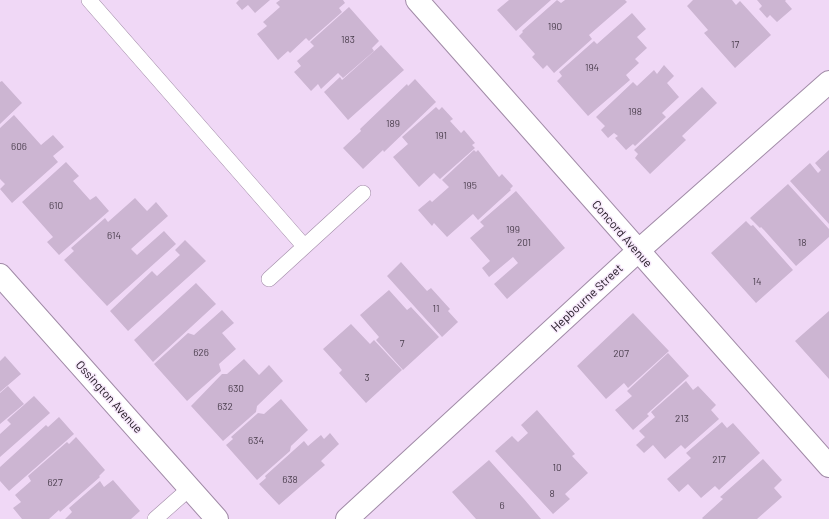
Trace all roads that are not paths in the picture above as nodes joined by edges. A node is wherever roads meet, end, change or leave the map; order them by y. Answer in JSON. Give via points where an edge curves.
{"nodes":[{"id":1,"x":89,"y":0,"type":"edge"},
{"id":2,"x":417,"y":0,"type":"edge"},
{"id":3,"x":829,"y":82,"type":"edge"},
{"id":4,"x":363,"y":193,"type":"dead end"},
{"id":5,"x":304,"y":246,"type":"junction"},
{"id":6,"x":638,"y":251,"type":"junction"},
{"id":7,"x":0,"y":275,"type":"edge"},
{"id":8,"x":269,"y":279,"type":"dead end"},
{"id":9,"x":829,"y":466,"type":"edge"},
{"id":10,"x":190,"y":488,"type":"junction"},
{"id":11,"x":155,"y":519,"type":"edge"},
{"id":12,"x":217,"y":519,"type":"edge"},
{"id":13,"x":348,"y":519,"type":"edge"}],
"edges":[{"from":1,"to":5,"type":"lane"},
{"from":2,"to":6,"type":"street","name":"Concord Avenue"},
{"from":3,"to":6,"type":"street","name":"Hepbourne Street"},
{"from":4,"to":5,"type":"lane"},
{"from":5,"to":8,"type":"lane"},
{"from":6,"to":9,"type":"street","name":"Concord Avenue"},
{"from":6,"to":13,"type":"street","name":"Hepbourne Street"},
{"from":7,"to":10,"type":"street","name":"Ossington Avenue"},
{"from":10,"to":11,"type":"lane"},
{"from":10,"to":12,"type":"street","name":"Ossington Avenue"}]}
